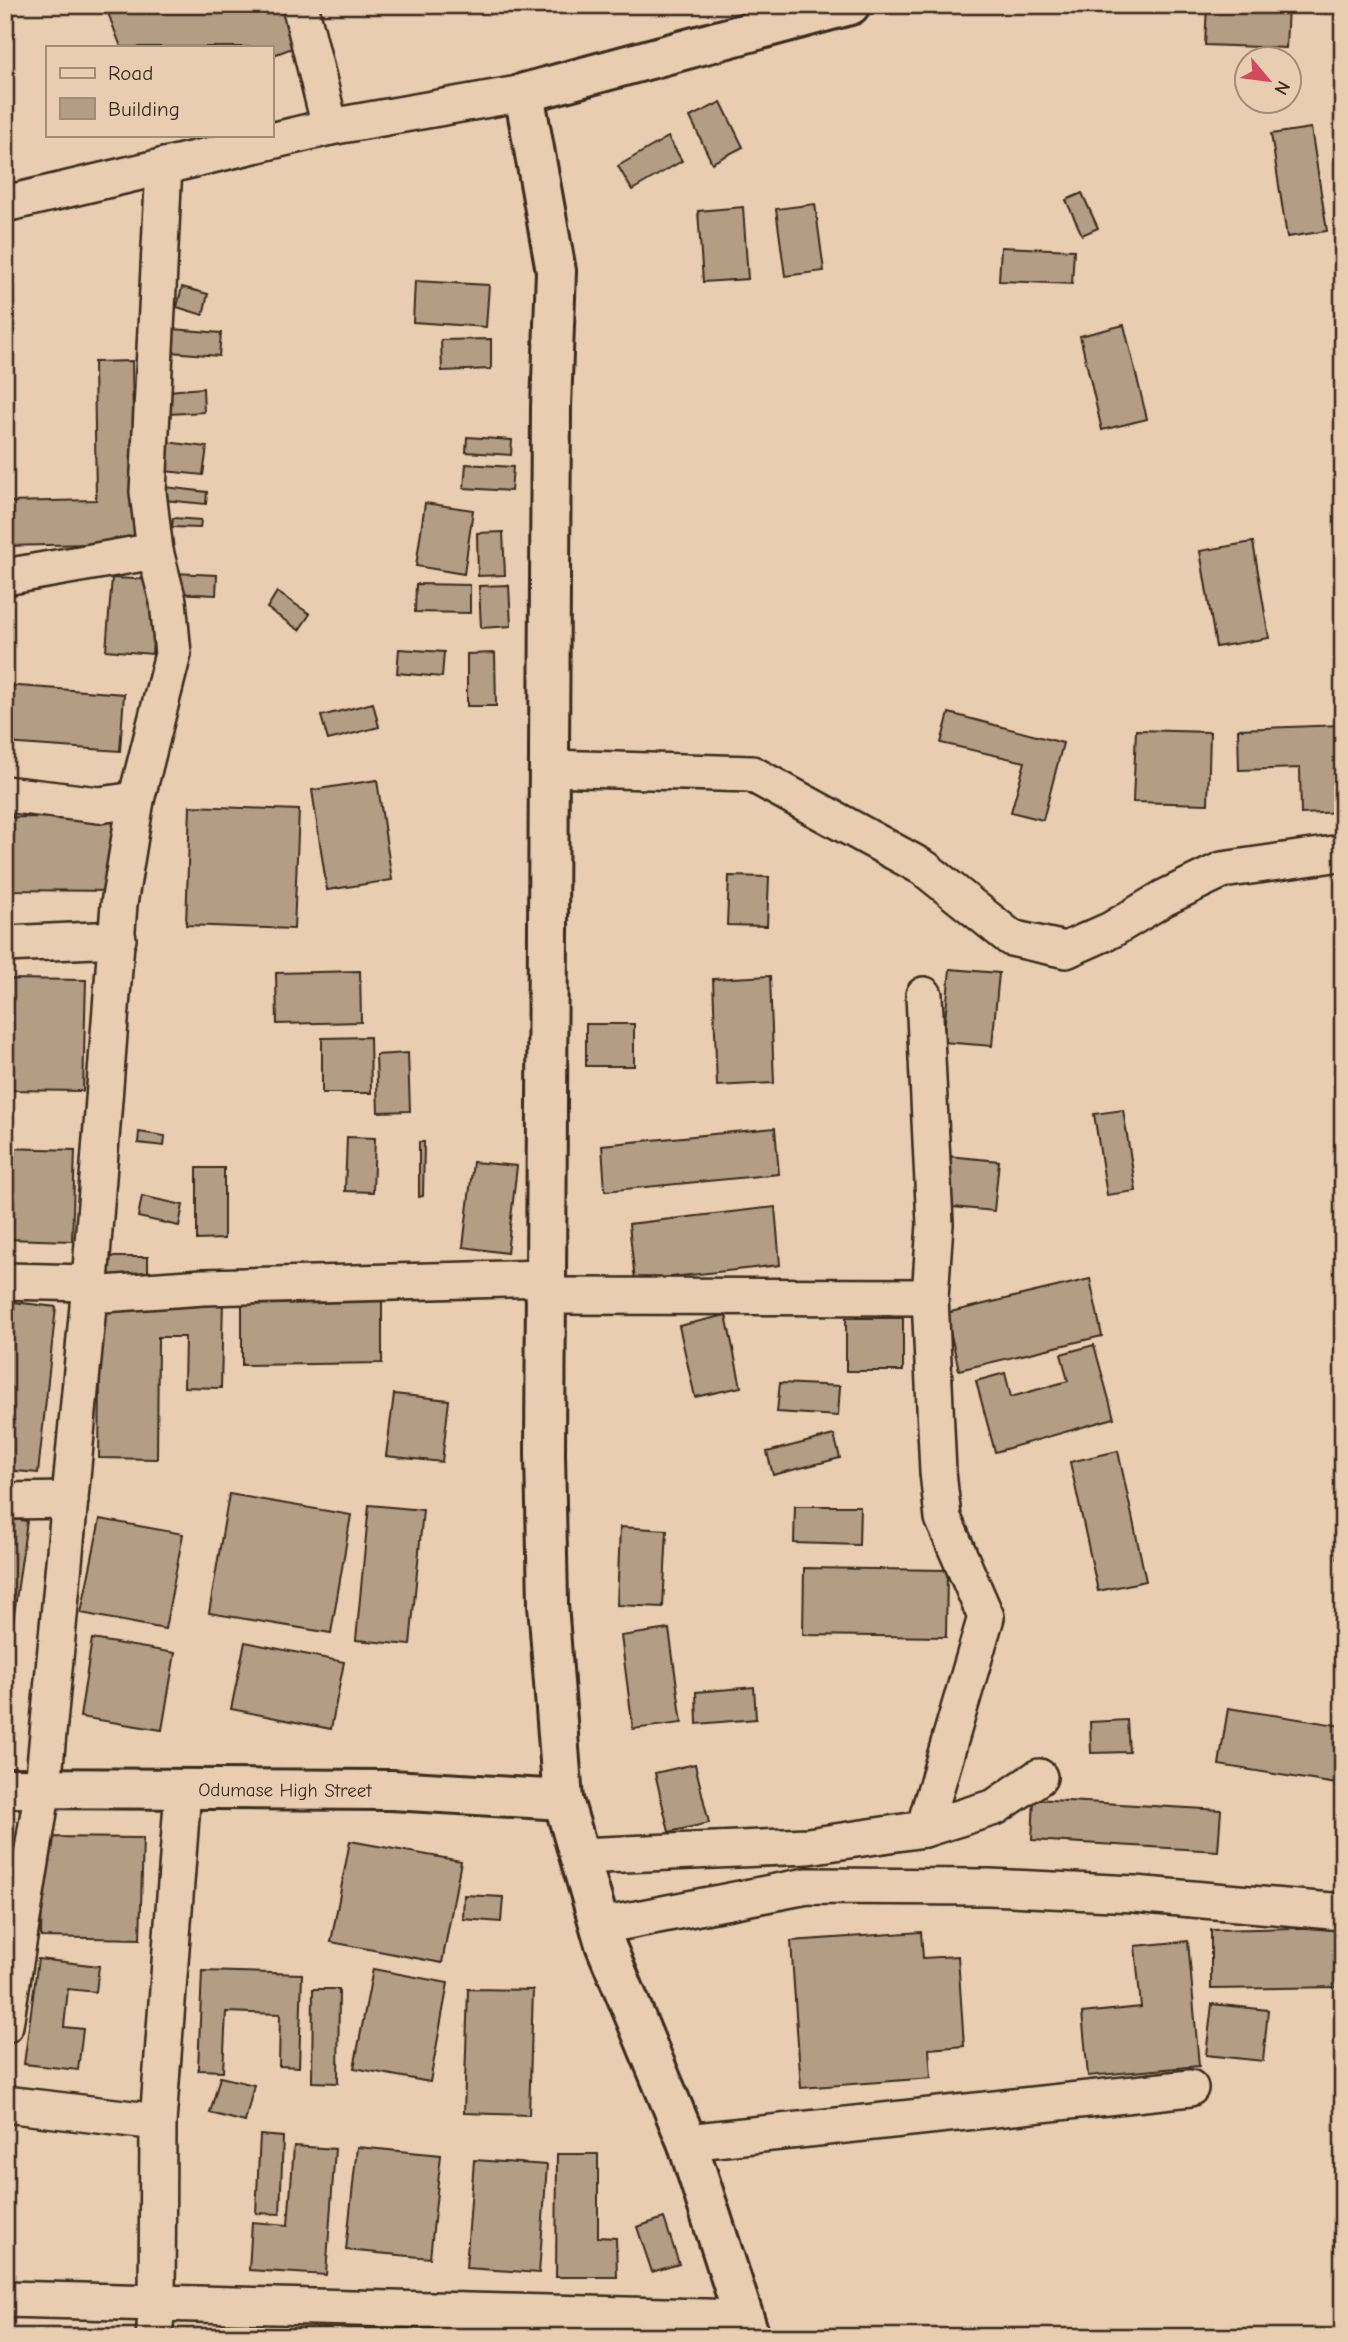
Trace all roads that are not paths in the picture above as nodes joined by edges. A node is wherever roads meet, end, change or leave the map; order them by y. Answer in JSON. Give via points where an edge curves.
{"nodes":[{"id":1,"x":300,"y":5,"type":"edge"},
{"id":2,"x":850,"y":5,"type":"edge"},
{"id":3,"x":524,"y":93,"type":"junction"},
{"id":4,"x":330,"y":127,"type":"junction"},
{"id":5,"x":164,"y":166,"type":"junction"},
{"id":6,"x":5,"y":204,"type":"edge"},
{"id":7,"x":155,"y":551,"type":"junction"},
{"id":8,"x":5,"y":577,"type":"edge"},
{"id":9,"x":548,"y":768,"type":"junction"},
{"id":10,"x":5,"y":794,"type":"edge"},
{"id":11,"x":136,"y":800,"type":"junction"},
{"id":12,"x":1341,"y":853,"type":"edge"},
{"id":13,"x":118,"y":939,"type":"junction"},
{"id":14,"x":5,"y":944,"type":"edge"},
{"id":15,"x":924,"y":995,"type":"dead end"},
{"id":16,"x":5,"y":1281,"type":"edge"},
{"id":17,"x":545,"y":1287,"type":"junction"},
{"id":18,"x":89,"y":1289,"type":"junction"},
{"id":19,"x":930,"y":1297,"type":"junction"},
{"id":20,"x":70,"y":1500,"type":"junction"},
{"id":21,"x":5,"y":1501,"type":"edge"},
{"id":22,"x":1039,"y":1777,"type":"dead end"},
{"id":23,"x":43,"y":1787,"type":"junction"},
{"id":24,"x":5,"y":1788,"type":"edge"},
{"id":25,"x":183,"y":1790,"type":"junction"},
{"id":26,"x":563,"y":1800,"type":"junction"},
{"id":27,"x":924,"y":1829,"type":"junction"},
{"id":28,"x":579,"y":1856,"type":"junction"},
{"id":29,"x":1343,"y":1912,"type":"edge"},
{"id":30,"x":601,"y":1926,"type":"junction"},
{"id":31,"x":5,"y":2025,"type":"edge"},
{"id":32,"x":1190,"y":2088,"type":"dead end"},
{"id":33,"x":5,"y":2105,"type":"edge"},
{"id":34,"x":158,"y":2122,"type":"junction"},
{"id":35,"x":687,"y":2142,"type":"junction"},
{"id":36,"x":5,"y":2299,"type":"edge"},
{"id":37,"x":156,"y":2321,"type":"edge"},
{"id":38,"x":747,"y":2327,"type":"edge"}],
"edges":[{"from":1,"to":4,"type":"street"},
{"from":2,"to":3,"type":"street"},
{"from":3,"to":4,"type":"street"},
{"from":3,"to":9,"type":"street","via":[[556,271]]},
{"from":4,"to":5,"type":"street"},
{"from":5,"to":6,"type":"street"},
{"from":5,"to":7,"type":"street","via":[[148,492]]},
{"from":7,"to":8,"type":"street"},
{"from":7,"to":11,"type":"street","via":[[168,601],[173,654]]},
{"from":9,"to":12,"type":"street","via":[[752,774],[924,868],[1011,938],[1066,950],[1222,870]]},
{"from":9,"to":17,"type":"street"},
{"from":10,"to":11,"type":"street","via":[[99,805]]},
{"from":11,"to":13,"type":"street","via":[[119,904]]},
{"from":13,"to":14,"type":"street"},
{"from":13,"to":18,"type":"street"},
{"from":15,"to":19,"type":"street","via":[[935,1224]]},
{"from":16,"to":18,"type":"street"},
{"from":17,"to":18,"type":"street"},
{"from":17,"to":19,"type":"street"},
{"from":17,"to":26,"type":"street","via":[[548,1604]]},
{"from":18,"to":20,"type":"street"},
{"from":19,"to":27,"type":"street","via":[[943,1518],[986,1617]]},
{"from":20,"to":21,"type":"street"},
{"from":20,"to":23,"type":"street"},
{"from":22,"to":27,"type":"street","via":[[995,1807]]},
{"from":23,"to":24,"type":"street","name":"Odumase High Street"},
{"from":23,"to":25,"type":"street","name":"Odumase High Street"},
{"from":23,"to":31,"type":"street"},
{"from":25,"to":26,"type":"street","name":"Odumase High Street","via":[[391,1790]]},
{"from":25,"to":34,"type":"street"},
{"from":26,"to":28,"type":"street"},
{"from":27,"to":28,"type":"street","via":[[808,1846]]},
{"from":28,"to":30,"type":"street"},
{"from":29,"to":30,"type":"street","via":[[990,1887],[807,1886]]},
{"from":30,"to":35,"type":"street"},
{"from":32,"to":35,"type":"street"},
{"from":33,"to":34,"type":"street"},
{"from":34,"to":37,"type":"street"},
{"from":35,"to":38,"type":"street"},
{"from":36,"to":37,"type":"street"},
{"from":37,"to":38,"type":"street"}]}
